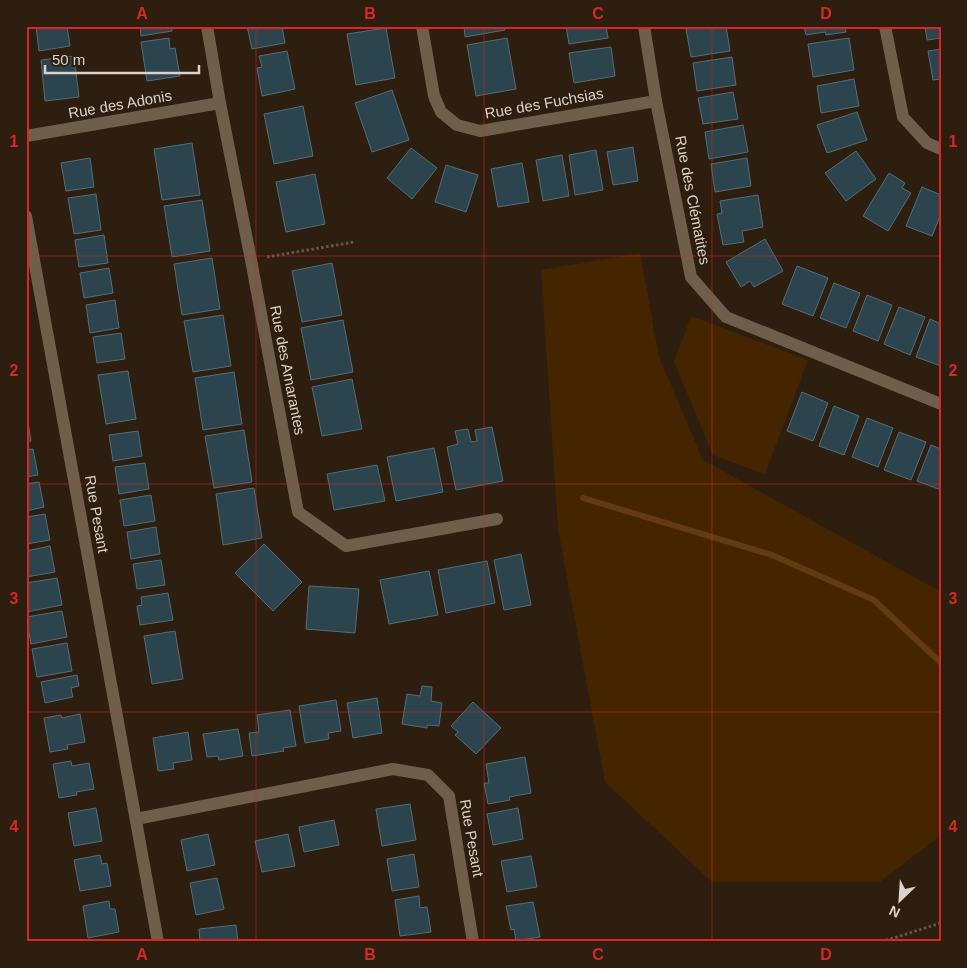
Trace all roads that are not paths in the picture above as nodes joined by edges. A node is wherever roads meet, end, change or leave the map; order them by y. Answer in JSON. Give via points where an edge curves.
{"nodes":[{"id":1,"x":207,"y":26,"type":"edge"},
{"id":2,"x":422,"y":26,"type":"edge"},
{"id":3,"x":644,"y":26,"type":"edge"},
{"id":4,"x":885,"y":26,"type":"edge"},
{"id":5,"x":656,"y":101,"type":"junction"},
{"id":6,"x":220,"y":103,"type":"junction"},
{"id":7,"x":26,"y":136,"type":"edge"},
{"id":8,"x":941,"y":149,"type":"edge"},
{"id":9,"x":26,"y":216,"type":"edge"},
{"id":10,"x":941,"y":404,"type":"edge"},
{"id":11,"x":497,"y":520,"type":"dead end"},
{"id":12,"x":136,"y":819,"type":"junction"},
{"id":13,"x":158,"y":942,"type":"edge"},
{"id":14,"x":473,"y":942,"type":"edge"}],
"edges":[{"from":1,"to":6,"type":"street","name":"Rue des Amarantes"},
{"from":2,"to":5,"type":"street","name":"Rue des Fuchsias","via":[[434,96],[440,112],[457,125],[480,131]]},
{"from":3,"to":5,"type":"street","name":"Rue des Clématites"},
{"from":4,"to":8,"type":"street","via":[[903,117],[927,143]]},
{"from":5,"to":10,"type":"street","name":"Rue des Clématites","via":[[692,277],[726,318]]},
{"from":6,"to":7,"type":"street","name":"Rue des Adonis"},
{"from":6,"to":11,"type":"street","name":"Rue des Amarantes","via":[[298,512],[346,546]]},
{"from":9,"to":12,"type":"street","name":"Rue Pesant"},
{"from":12,"to":13,"type":"street","name":"Rue Pesant"},
{"from":12,"to":14,"type":"street","name":"Rue Pesant","via":[[393,769],[428,775],[449,796]]}]}
